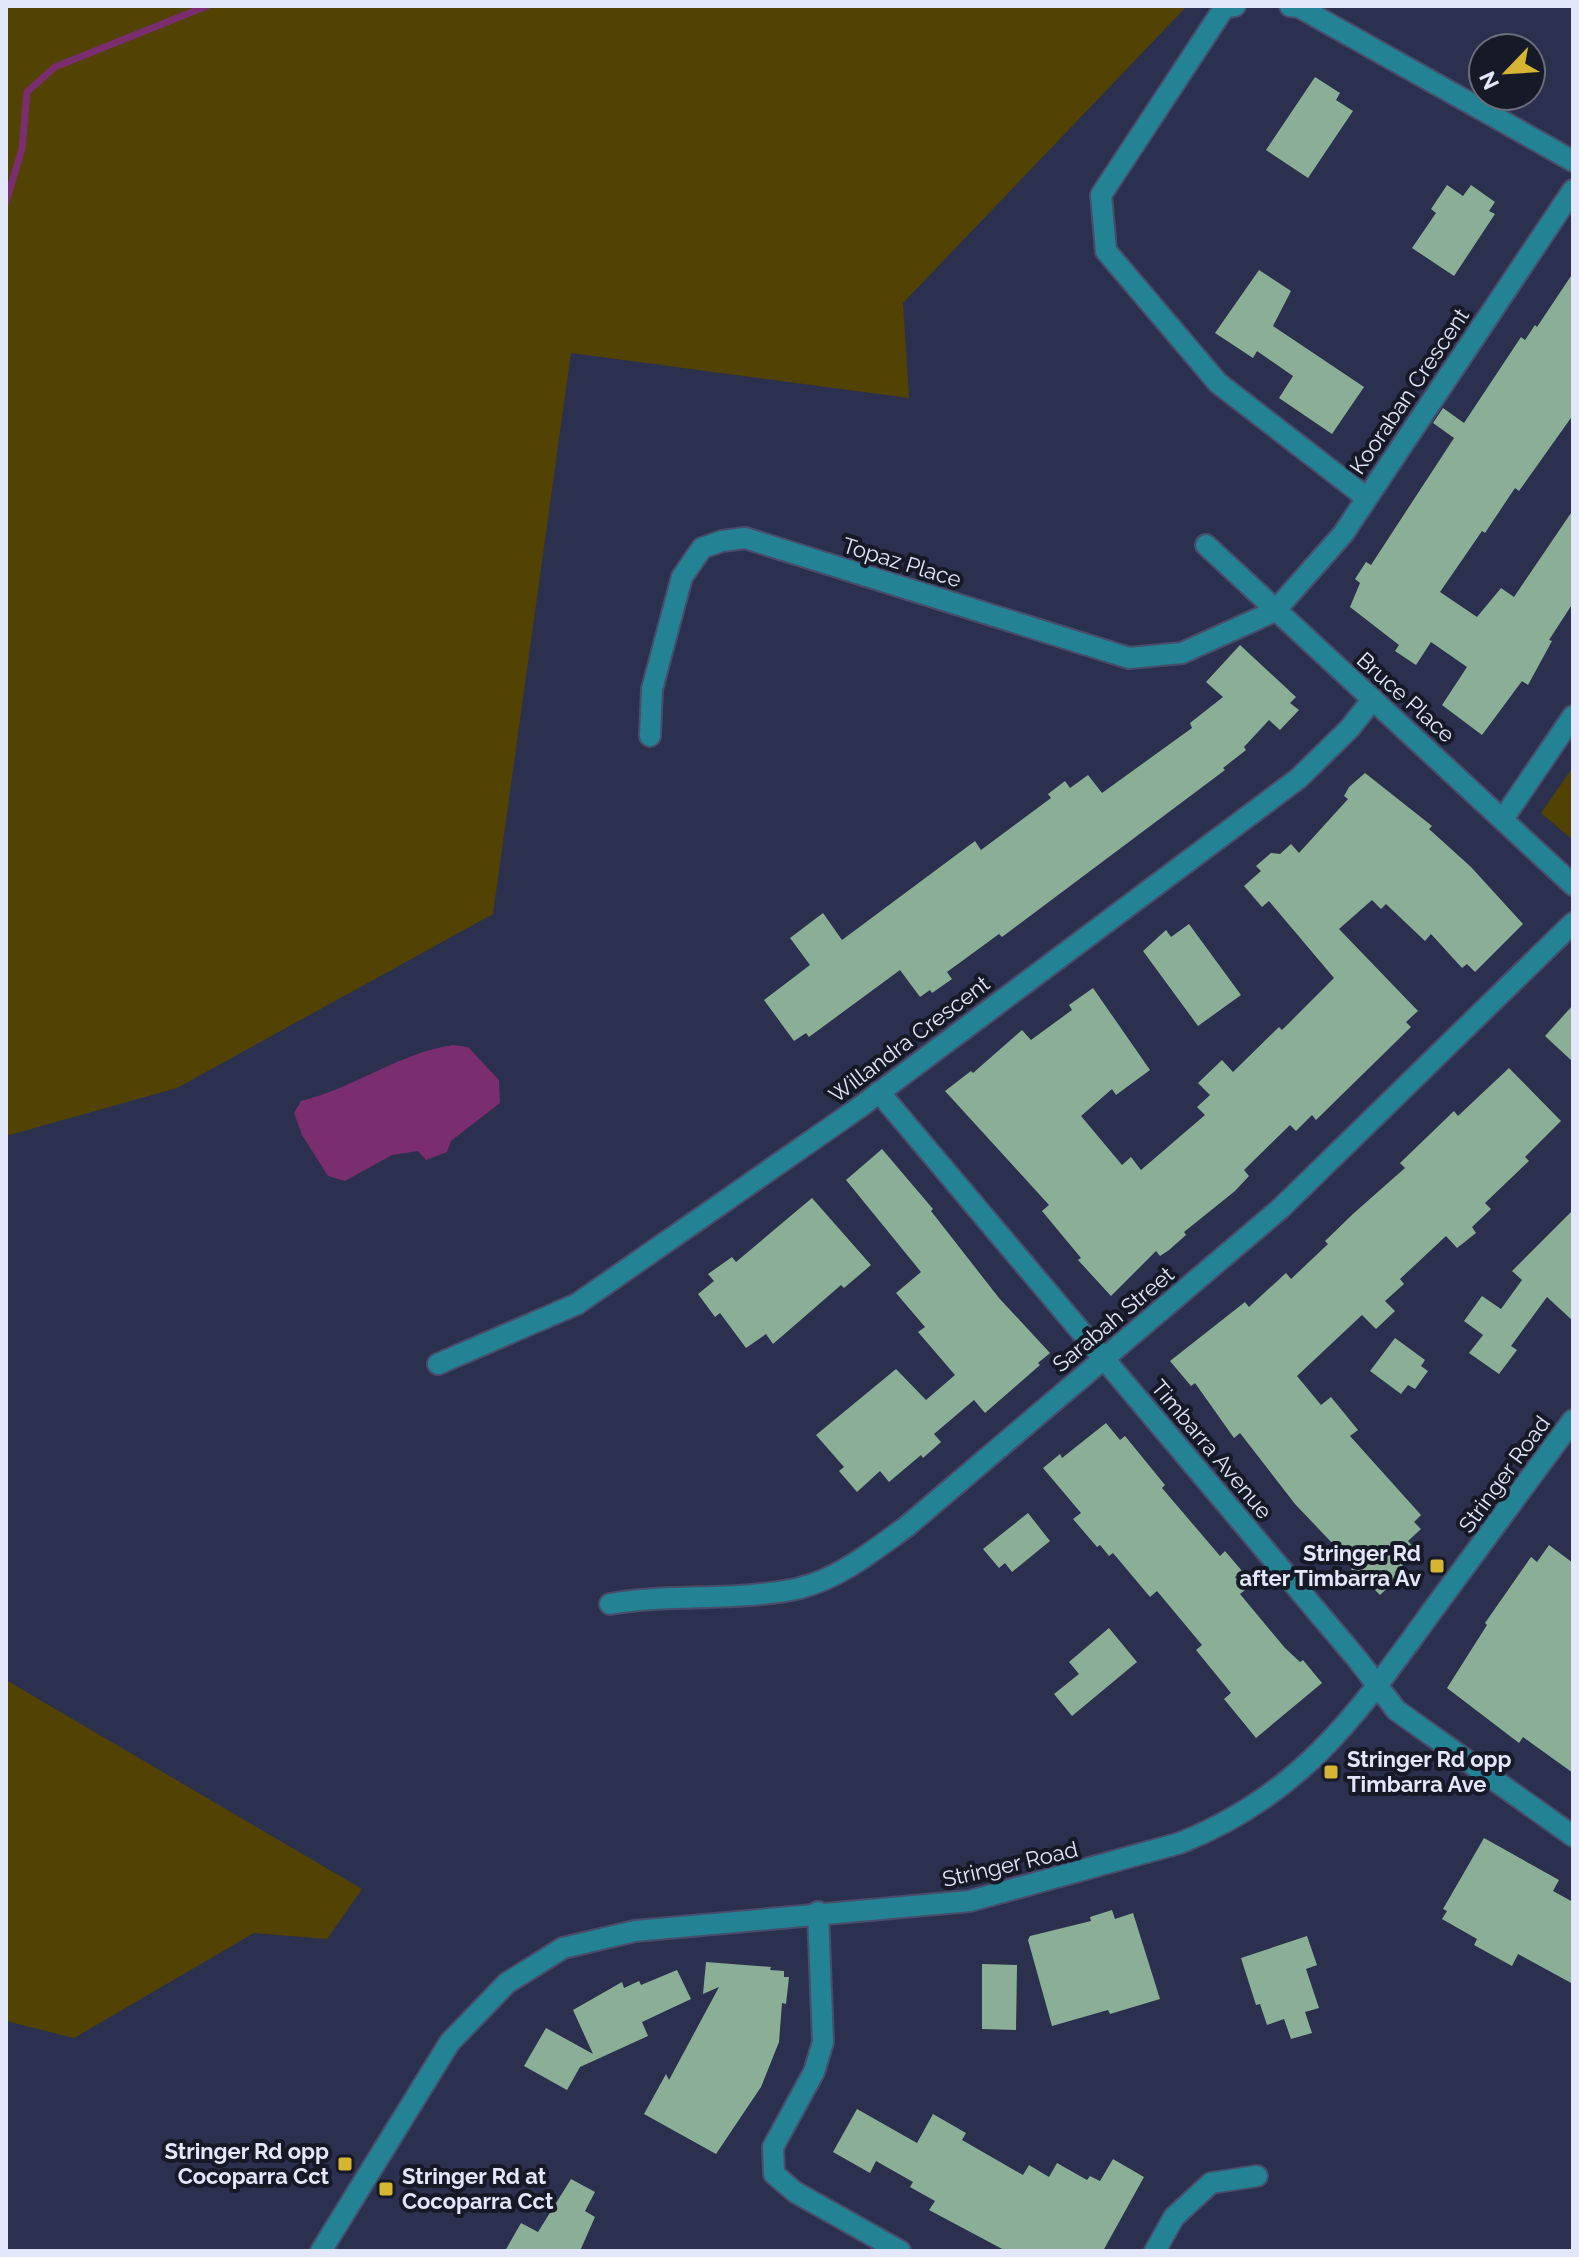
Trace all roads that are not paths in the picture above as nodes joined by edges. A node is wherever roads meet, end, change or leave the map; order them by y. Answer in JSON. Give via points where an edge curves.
{"nodes":[{"id":1,"x":1235,"y":6,"type":"edge"},
{"id":2,"x":1290,"y":6,"type":"edge"},
{"id":3,"x":1573,"y":161,"type":"edge"},
{"id":4,"x":1573,"y":190,"type":"edge"},
{"id":5,"x":1367,"y":498,"type":"junction"},
{"id":6,"x":1206,"y":545,"type":"dead end"},
{"id":7,"x":1275,"y":611,"type":"junction"},
{"id":8,"x":1373,"y":699,"type":"junction"},
{"id":9,"x":1573,"y":716,"type":"edge"},
{"id":10,"x":650,"y":736,"type":"dead end"},
{"id":11,"x":1503,"y":819,"type":"junction"},
{"id":12,"x":1573,"y":885,"type":"edge"},
{"id":13,"x":1573,"y":923,"type":"edge"},
{"id":14,"x":879,"y":1092,"type":"junction"},
{"id":15,"x":1104,"y":1357,"type":"junction"},
{"id":16,"x":438,"y":1364,"type":"dead end"},
{"id":17,"x":1573,"y":1420,"type":"edge"},
{"id":18,"x":610,"y":1604,"type":"dead end"},
{"id":19,"x":1378,"y":1686,"type":"junction"},
{"id":20,"x":1573,"y":1836,"type":"edge"},
{"id":21,"x":818,"y":1912,"type":"junction"},
{"id":22,"x":1257,"y":2176,"type":"dead end"},
{"id":23,"x":321,"y":2251,"type":"edge"},
{"id":24,"x":900,"y":2251,"type":"edge"},
{"id":25,"x":1155,"y":2251,"type":"edge"}],
"edges":[{"from":1,"to":5,"type":"street","via":[[1224,8],[1101,195],[1106,251],[1218,383]]},
{"from":2,"to":3,"type":"street"},
{"from":4,"to":5,"type":"street","name":"Kooraban Crescent"},
{"from":5,"to":7,"type":"street","name":"Kooraban Crescent","via":[[1343,534]]},
{"from":6,"to":7,"type":"street","name":"Bruce Place"},
{"from":7,"to":8,"type":"street","name":"Bruce Place"},
{"from":7,"to":10,"type":"street","name":"Topaz Place","via":[[1182,653],[1129,658],[745,538],[722,541],[702,548],[682,577],[652,689]]},
{"from":8,"to":11,"type":"street","name":"Bruce Place"},
{"from":8,"to":14,"type":"street","name":"Willandra Crescent","via":[[1299,778]]},
{"from":9,"to":11,"type":"street"},
{"from":11,"to":12,"type":"street","name":"Bruce Place"},
{"from":13,"to":15,"type":"street","name":"Sarabah Street","via":[[1281,1208]]},
{"from":14,"to":15,"type":"street","name":"Timbarra Avenue"},
{"from":14,"to":16,"type":"street","name":"Willandra Crescent","via":[[577,1304]]},
{"from":15,"to":18,"type":"street","name":"Sarabah Street","via":[[906,1527],[838,1574],[770,1593],[677,1595]]},
{"from":15,"to":19,"type":"street","name":"Timbarra Avenue"},
{"from":17,"to":19,"type":"street","name":"Stringer Road"},
{"from":19,"to":20,"type":"street","name":"Timbarra Avenue","via":[[1396,1710]]},
{"from":19,"to":21,"type":"street","name":"Stringer Road","via":[[1318,1755],[1273,1794],[1211,1831],[970,1901]]},
{"from":21,"to":23,"type":"street","name":"Stringer Road","via":[[586,1940],[524,1971],[492,1996],[450,2042]]},
{"from":21,"to":24,"type":"street","via":[[823,2042],[814,2072],[773,2147],[774,2174],[795,2192]]},
{"from":22,"to":25,"type":"street","via":[[1211,2183],[1174,2217]]}]}
